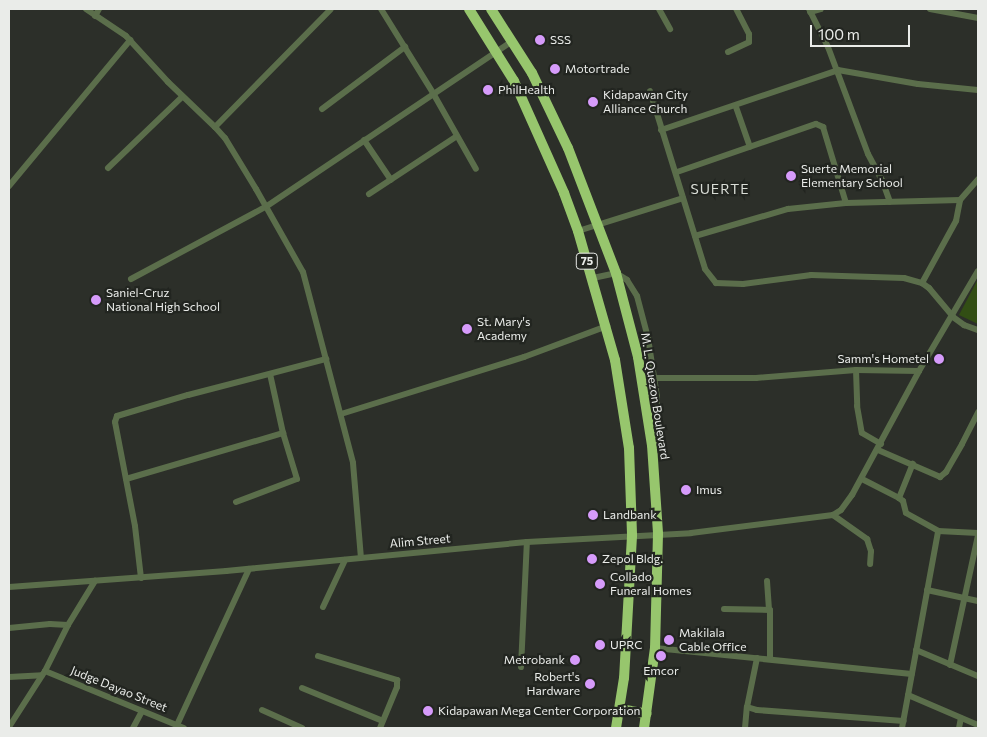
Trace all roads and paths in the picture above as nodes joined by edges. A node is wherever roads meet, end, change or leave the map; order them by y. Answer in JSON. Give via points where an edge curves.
{"nodes":[{"id":1,"x":86,"y":9,"type":"edge"},
{"id":2,"x":99,"y":9,"type":"edge"},
{"id":3,"x":331,"y":9,"type":"edge"},
{"id":4,"x":382,"y":9,"type":"edge"},
{"id":5,"x":470,"y":9,"type":"edge"},
{"id":6,"x":491,"y":9,"type":"edge"},
{"id":7,"x":659,"y":9,"type":"edge"},
{"id":8,"x":736,"y":9,"type":"edge"},
{"id":9,"x":821,"y":9,"type":"edge"},
{"id":10,"x":930,"y":9,"type":"edge"},
{"id":11,"x":810,"y":10,"type":"edge"},
{"id":12,"x":95,"y":16,"type":"junction"},
{"id":13,"x":978,"y":18,"type":"edge"},
{"id":14,"x":670,"y":29,"type":"dead end"},
{"id":15,"x":130,"y":40,"type":"junction"},
{"id":16,"x":513,"y":41,"type":"junction"},
{"id":17,"x":405,"y":46,"type":"junction"},
{"id":18,"x":497,"y":52,"type":"junction"},
{"id":19,"x":728,"y":52,"type":"dead end"},
{"id":20,"x":838,"y":70,"type":"junction"},
{"id":21,"x":978,"y":90,"type":"edge"},
{"id":22,"x":650,"y":92,"type":"dead end"},
{"id":23,"x":433,"y":93,"type":"junction"},
{"id":24,"x":182,"y":97,"type":"junction"},
{"id":25,"x":736,"y":107,"type":"junction"},
{"id":26,"x":322,"y":109,"type":"dead end"},
{"id":27,"x":215,"y":127,"type":"junction"},
{"id":28,"x":661,"y":130,"type":"junction"},
{"id":29,"x":457,"y":136,"type":"junction"},
{"id":30,"x":364,"y":140,"type":"junction"},
{"id":31,"x":750,"y":147,"type":"junction"},
{"id":32,"x":108,"y":168,"type":"dead end"},
{"id":33,"x":476,"y":169,"type":"dead end"},
{"id":34,"x":676,"y":172,"type":"junction"},
{"id":35,"x":978,"y":179,"type":"edge"},
{"id":36,"x":391,"y":180,"type":"junction"},
{"id":37,"x":9,"y":186,"type":"edge"},
{"id":38,"x":369,"y":194,"type":"dead end"},
{"id":39,"x":683,"y":198,"type":"junction"},
{"id":40,"x":960,"y":200,"type":"junction"},
{"id":41,"x":890,"y":202,"type":"junction"},
{"id":42,"x":846,"y":203,"type":"junction"},
{"id":43,"x":267,"y":206,"type":"junction"},
{"id":44,"x":599,"y":224,"type":"junction"},
{"id":45,"x":578,"y":231,"type":"junction"},
{"id":46,"x":694,"y":236,"type":"junction"},
{"id":47,"x":978,"y":271,"type":"edge"},
{"id":48,"x":616,"y":273,"type":"junction"},
{"id":49,"x":593,"y":278,"type":"junction"},
{"id":50,"x":131,"y":279,"type":"dead end"},
{"id":51,"x":922,"y":283,"type":"junction"},
{"id":52,"x":952,"y":317,"type":"junction"},
{"id":53,"x":607,"y":326,"type":"junction"},
{"id":54,"x":978,"y":330,"type":"edge"},
{"id":55,"x":326,"y":359,"type":"junction"},
{"id":56,"x":856,"y":370,"type":"junction"},
{"id":57,"x":919,"y":372,"type":"junction"},
{"id":58,"x":270,"y":374,"type":"junction"},
{"id":59,"x":655,"y":378,"type":"junction"},
{"id":60,"x":978,"y":412,"type":"edge"},
{"id":61,"x":341,"y":414,"type":"junction"},
{"id":62,"x":283,"y":433,"type":"junction"},
{"id":63,"x":652,"y":445,"type":"junction"},
{"id":64,"x":880,"y":447,"type":"junction"},
{"id":65,"x":913,"y":464,"type":"junction"},
{"id":66,"x":126,"y":479,"type":"junction"},
{"id":67,"x":862,"y":479,"type":"junction"},
{"id":68,"x":898,"y":498,"type":"junction"},
{"id":69,"x":236,"y":502,"type":"dead end"},
{"id":70,"x":833,"y":515,"type":"junction"},
{"id":71,"x":938,"y":531,"type":"junction"},
{"id":72,"x":658,"y":534,"type":"junction"},
{"id":73,"x":978,"y":535,"type":"edge"},
{"id":74,"x":632,"y":536,"type":"junction"},
{"id":75,"x":526,"y":542,"type":"junction"},
{"id":76,"x":361,"y":558,"type":"junction"},
{"id":77,"x":345,"y":560,"type":"junction"},
{"id":78,"x":870,"y":564,"type":"dead end"},
{"id":79,"x":249,"y":569,"type":"junction"},
{"id":80,"x":141,"y":578,"type":"junction"},
{"id":81,"x":95,"y":581,"type":"junction"},
{"id":82,"x":768,"y":581,"type":"dead end"},
{"id":83,"x":9,"y":587,"type":"edge"},
{"id":84,"x":927,"y":590,"type":"junction"},
{"id":85,"x":964,"y":598,"type":"junction"},
{"id":86,"x":978,"y":601,"type":"edge"},
{"id":87,"x":323,"y":608,"type":"dead end"},
{"id":88,"x":724,"y":609,"type":"dead end"},
{"id":89,"x":769,"y":609,"type":"junction"},
{"id":90,"x":68,"y":625,"type":"junction"},
{"id":91,"x":9,"y":628,"type":"edge"},
{"id":92,"x":654,"y":648,"type":"junction"},
{"id":93,"x":916,"y":650,"type":"junction"},
{"id":94,"x":318,"y":656,"type":"dead end"},
{"id":95,"x":757,"y":658,"type":"junction"},
{"id":96,"x":770,"y":659,"type":"junction"},
{"id":97,"x":950,"y":665,"type":"junction"},
{"id":98,"x":521,"y":667,"type":"dead end"},
{"id":99,"x":44,"y":673,"type":"junction"},
{"id":100,"x":912,"y":674,"type":"junction"},
{"id":101,"x":978,"y":676,"type":"edge"},
{"id":102,"x":9,"y":677,"type":"edge"},
{"id":103,"x":302,"y":688,"type":"dead end"},
{"id":104,"x":908,"y":695,"type":"junction"},
{"id":105,"x":747,"y":707,"type":"junction"},
{"id":106,"x":620,"y":709,"type":"junction"},
{"id":107,"x":262,"y":710,"type":"dead end"},
{"id":108,"x":142,"y":711,"type":"junction"},
{"id":109,"x":647,"y":714,"type":"junction"},
{"id":110,"x":962,"y":718,"type":"junction"},
{"id":111,"x":904,"y":721,"type":"junction"},
{"id":112,"x":177,"y":725,"type":"junction"},
{"id":113,"x":381,"y":725,"type":"edge"},
{"id":114,"x":978,"y":725,"type":"edge"},
{"id":115,"x":9,"y":727,"type":"edge"},
{"id":116,"x":133,"y":728,"type":"edge"},
{"id":117,"x":184,"y":728,"type":"edge"},
{"id":118,"x":302,"y":728,"type":"edge"},
{"id":119,"x":616,"y":728,"type":"edge"},
{"id":120,"x":644,"y":728,"type":"edge"},
{"id":121,"x":745,"y":728,"type":"edge"},
{"id":122,"x":902,"y":728,"type":"edge"},
{"id":123,"x":959,"y":728,"type":"edge"}],
"edges":[{"from":1,"to":12,"type":"street"},
{"from":2,"to":12,"type":"street"},
{"from":3,"to":27,"type":"street"},
{"from":4,"to":17,"type":"street"},
{"from":5,"to":18,"type":"highway","number":"75"},
{"from":6,"to":16,"type":"highway","name":"M. L. Quezon Boulevard","number":"75"},
{"from":7,"to":14,"type":"street"},
{"from":8,"to":19,"type":"street","via":[[749,34],[749,42]]},
{"from":9,"to":11,"type":"street"},
{"from":10,"to":13,"type":"street"},
{"from":11,"to":20,"type":"street"},
{"from":12,"to":15,"type":"street"},
{"from":15,"to":24,"type":"street"},
{"from":15,"to":37,"type":"street"},
{"from":16,"to":18,"type":"street"},
{"from":16,"to":44,"type":"highway","name":"M. L. Quezon Boulevard","number":"75","via":[[548,105]]},
{"from":17,"to":23,"type":"street"},
{"from":17,"to":26,"type":"street"},
{"from":18,"to":23,"type":"street"},
{"from":18,"to":45,"type":"highway","number":"75","via":[[530,114]]},
{"from":20,"to":21,"type":"street","via":[[918,84]]},
{"from":20,"to":25,"type":"street"},
{"from":20,"to":41,"type":"street","via":[[868,154]]},
{"from":22,"to":28,"type":"street"},
{"from":23,"to":29,"type":"street"},
{"from":23,"to":30,"type":"street"},
{"from":24,"to":27,"type":"street"},
{"from":24,"to":32,"type":"street"},
{"from":25,"to":28,"type":"street"},
{"from":25,"to":31,"type":"street"},
{"from":27,"to":43,"type":"street"},
{"from":28,"to":34,"type":"street"},
{"from":29,"to":33,"type":"street"},
{"from":29,"to":36,"type":"street"},
{"from":30,"to":36,"type":"street"},
{"from":30,"to":43,"type":"street"},
{"from":31,"to":34,"type":"street"},
{"from":31,"to":42,"type":"street","via":[[816,124],[823,127]]},
{"from":34,"to":39,"type":"street"},
{"from":35,"to":40,"type":"street"},
{"from":36,"to":38,"type":"street"},
{"from":39,"to":44,"type":"street"},
{"from":39,"to":46,"type":"street"},
{"from":40,"to":41,"type":"street"},
{"from":40,"to":51,"type":"street","via":[[956,221]]},
{"from":41,"to":42,"type":"street"},
{"from":42,"to":46,"type":"street","via":[[777,210]]},
{"from":43,"to":50,"type":"street"},
{"from":43,"to":55,"type":"street","via":[[303,272]]},
{"from":44,"to":45,"type":"street"},
{"from":44,"to":48,"type":"highway","name":"M. L. Quezon Boulevard","number":"75"},
{"from":45,"to":49,"type":"highway","number":"75"},
{"from":46,"to":51,"type":"street","via":[[705,269],[716,283],[724,285],[812,275],[899,278]]},
{"from":47,"to":52,"type":"street"},
{"from":48,"to":49,"type":"street"},
{"from":48,"to":59,"type":"street","via":[[627,280],[637,296]]},
{"from":48,"to":63,"type":"highway","name":"M. L. Quezon Boulevard","number":"75","via":[[638,357]]},
{"from":49,"to":53,"type":"highway","number":"75"},
{"from":51,"to":52,"type":"street"},
{"from":52,"to":54,"type":"street"},
{"from":52,"to":57,"type":"street"},
{"from":53,"to":61,"type":"street","via":[[524,358]]},
{"from":53,"to":74,"type":"highway","number":"75","via":[[629,448]]},
{"from":55,"to":58,"type":"street"},
{"from":55,"to":61,"type":"street"},
{"from":56,"to":57,"type":"street"},
{"from":56,"to":59,"type":"street","via":[[756,378]]},
{"from":56,"to":64,"type":"street","via":[[862,434]]},
{"from":57,"to":64,"type":"street"},
{"from":58,"to":62,"type":"street"},
{"from":58,"to":66,"type":"street","via":[[118,416],[115,422]]},
{"from":59,"to":63,"type":"street","via":[[657,424]]},
{"from":60,"to":65,"type":"street","via":[[943,475],[935,476]]},
{"from":61,"to":76,"type":"street","via":[[353,463]]},
{"from":62,"to":66,"type":"street"},
{"from":62,"to":69,"type":"street","via":[[297,479]]},
{"from":63,"to":72,"type":"highway","name":"M. L. Quezon Boulevard","number":"75"},
{"from":64,"to":65,"type":"street"},
{"from":64,"to":67,"type":"street"},
{"from":65,"to":68,"type":"street"},
{"from":66,"to":80,"type":"street"},
{"from":67,"to":68,"type":"street"},
{"from":67,"to":70,"type":"street","via":[[847,504]]},
{"from":68,"to":71,"type":"street","via":[[903,501],[906,513]]},
{"from":70,"to":72,"type":"street","name":"Alim Street","via":[[744,528]]},
{"from":70,"to":78,"type":"street","via":[[867,538]]},
{"from":71,"to":73,"type":"street"},
{"from":71,"to":84,"type":"street"},
{"from":72,"to":74,"type":"street","name":"Alim Street"},
{"from":72,"to":92,"type":"highway","name":"M. L. Quezon Boulevard","number":"75"},
{"from":73,"to":85,"type":"street"},
{"from":74,"to":75,"type":"street","name":"Alim Street"},
{"from":74,"to":106,"type":"highway","number":"75"},
{"from":75,"to":76,"type":"street","name":"Alim Street"},
{"from":75,"to":98,"type":"street"},
{"from":76,"to":77,"type":"street","name":"Alim Street"},
{"from":77,"to":79,"type":"street","name":"Alim Street"},
{"from":77,"to":87,"type":"street"},
{"from":79,"to":80,"type":"street","name":"Alim Street"},
{"from":79,"to":112,"type":"street"},
{"from":80,"to":81,"type":"street","name":"Alim Street"},
{"from":81,"to":83,"type":"street","name":"Alim Street"},
{"from":81,"to":90,"type":"street"},
{"from":82,"to":89,"type":"street"},
{"from":84,"to":85,"type":"street"},
{"from":84,"to":93,"type":"street"},
{"from":85,"to":86,"type":"street"},
{"from":85,"to":97,"type":"street"},
{"from":88,"to":89,"type":"street"},
{"from":89,"to":96,"type":"street","via":[[772,614]]},
{"from":90,"to":91,"type":"street"},
{"from":90,"to":99,"type":"street"},
{"from":92,"to":95,"type":"street"},
{"from":92,"to":109,"type":"highway","name":"M. L. Quezon Boulevard","number":"75"},
{"from":93,"to":97,"type":"street"},
{"from":93,"to":100,"type":"street"},
{"from":94,"to":113,"type":"street","via":[[395,679],[397,687]]},
{"from":95,"to":96,"type":"street"},
{"from":95,"to":105,"type":"street"},
{"from":96,"to":100,"type":"street"},
{"from":97,"to":101,"type":"street"},
{"from":99,"to":102,"type":"street"},
{"from":99,"to":108,"type":"street","name":"Judge Dayao Street"},
{"from":99,"to":115,"type":"street"},
{"from":100,"to":104,"type":"street"},
{"from":103,"to":113,"type":"street"},
{"from":104,"to":110,"type":"street"},
{"from":104,"to":111,"type":"street"},
{"from":105,"to":111,"type":"street"},
{"from":105,"to":121,"type":"street"},
{"from":106,"to":109,"type":"highway"},
{"from":106,"to":119,"type":"highway","number":"75"},
{"from":107,"to":118,"type":"street"},
{"from":108,"to":112,"type":"street","name":"Judge Dayao Street"},
{"from":108,"to":116,"type":"street"},
{"from":109,"to":120,"type":"highway","name":"M. L. Quezon Boulevard","number":"75"},
{"from":110,"to":114,"type":"street"},
{"from":110,"to":123,"type":"street"},
{"from":111,"to":122,"type":"street"},
{"from":112,"to":117,"type":"street","name":"Judge Dayao Street"}]}
